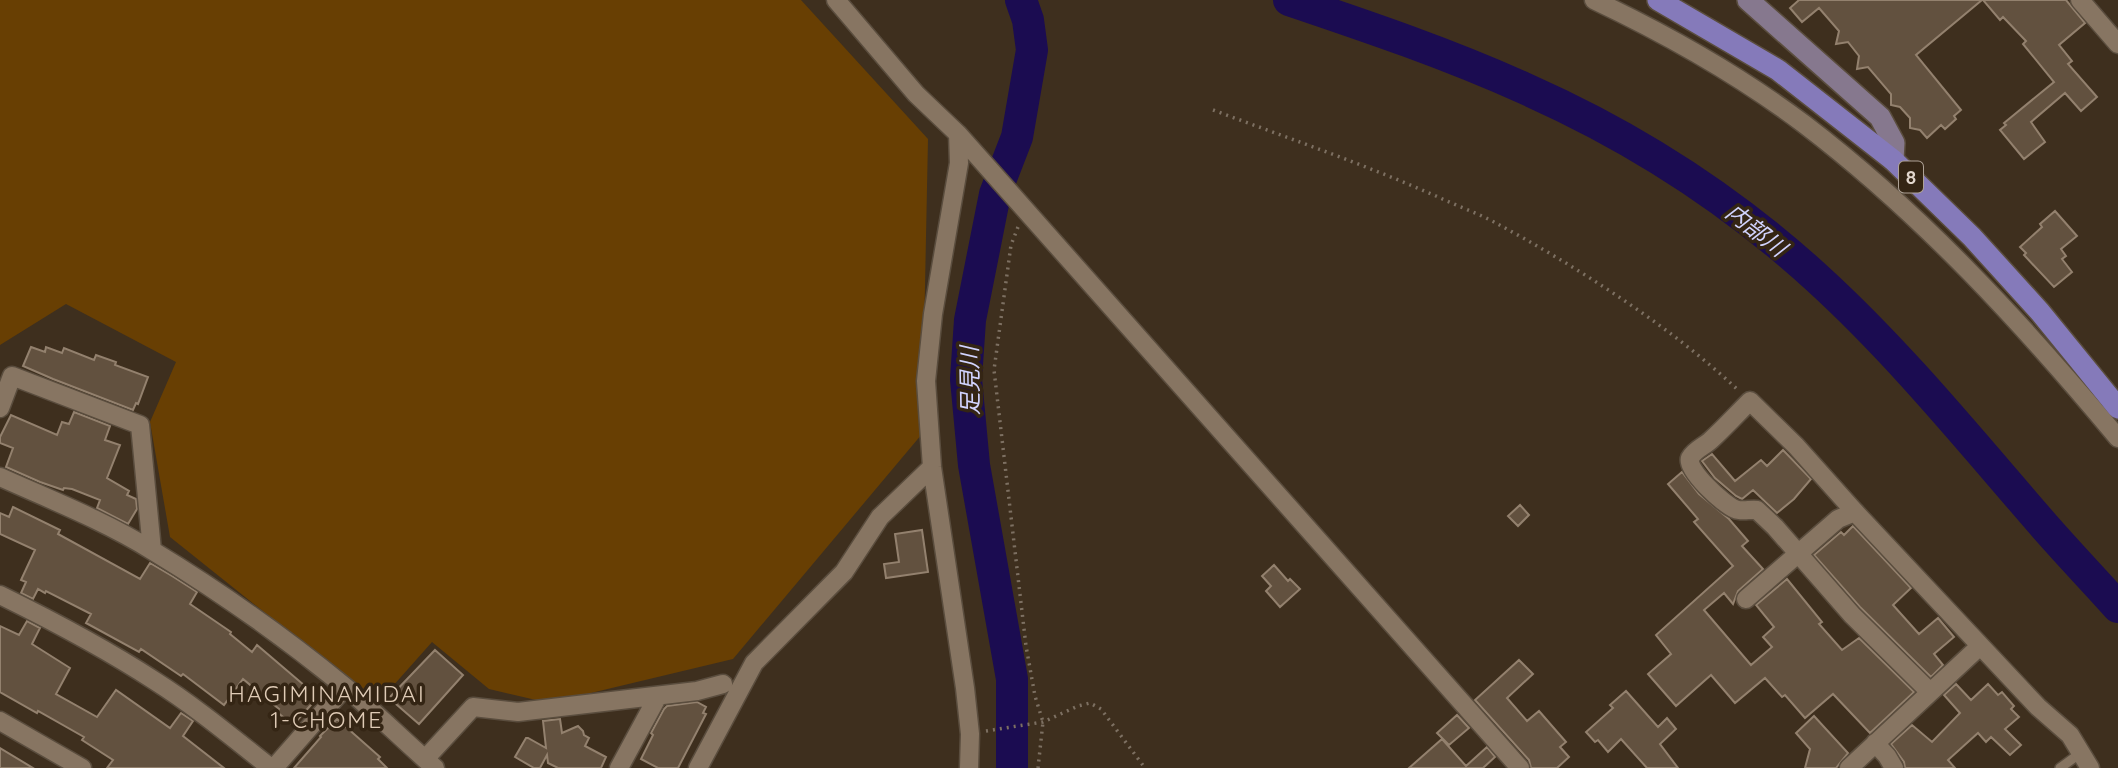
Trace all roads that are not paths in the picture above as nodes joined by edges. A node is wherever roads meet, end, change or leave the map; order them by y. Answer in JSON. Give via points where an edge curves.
{"nodes":[{"id":1,"x":836,"y":0,"type":"edge"},
{"id":2,"x":1594,"y":0,"type":"edge"},
{"id":3,"x":1658,"y":0,"type":"edge"},
{"id":4,"x":1748,"y":0,"type":"edge"},
{"id":5,"x":2080,"y":0,"type":"edge"},
{"id":6,"x":2118,"y":44,"type":"edge"},
{"id":7,"x":962,"y":138,"type":"junction"},
{"id":8,"x":1893,"y":160,"type":"junction"},
{"id":9,"x":0,"y":408,"type":"edge"},
{"id":10,"x":2118,"y":408,"type":"edge"},
{"id":11,"x":2118,"y":438,"type":"edge"},
{"id":12,"x":932,"y":467,"type":"junction"},
{"id":13,"x":0,"y":477,"type":"edge"},
{"id":14,"x":1855,"y":512,"type":"junction"},
{"id":15,"x":152,"y":550,"type":"junction"},
{"id":16,"x":1798,"y":555,"type":"junction"},
{"id":17,"x":0,"y":595,"type":"edge"},
{"id":18,"x":1746,"y":599,"type":"dead end"},
{"id":19,"x":1980,"y":646,"type":"junction"},
{"id":20,"x":723,"y":684,"type":"dead end"},
{"id":21,"x":345,"y":687,"type":"junction"},
{"id":22,"x":1930,"y":692,"type":"junction"},
{"id":23,"x":658,"y":696,"type":"junction"},
{"id":24,"x":0,"y":721,"type":"edge"},
{"id":25,"x":1875,"y":743,"type":"junction"},
{"id":26,"x":2086,"y":760,"type":"edge"},
{"id":27,"x":430,"y":764,"type":"edge"},
{"id":28,"x":82,"y":768,"type":"edge"},
{"id":29,"x":272,"y":768,"type":"edge"},
{"id":30,"x":619,"y":768,"type":"edge"},
{"id":31,"x":698,"y":768,"type":"edge"},
{"id":32,"x":969,"y":768,"type":"edge"},
{"id":33,"x":1520,"y":768,"type":"edge"},
{"id":34,"x":1849,"y":768,"type":"edge"},
{"id":35,"x":1894,"y":768,"type":"edge"},
{"id":36,"x":2060,"y":768,"type":"edge"}],
"edges":[{"from":1,"to":7,"type":"street","via":[[916,94]]},
{"from":2,"to":11,"type":"street","via":[[1675,40],[1740,80],[1873,179],[1950,250]]},
{"from":3,"to":8,"type":"main road","number":"8","via":[[1778,71]]},
{"from":4,"to":8,"type":"street","via":[[1880,117],[1894,143]]},
{"from":5,"to":6,"type":"street"},
{"from":7,"to":12,"type":"street","via":[[926,381]]},
{"from":7,"to":33,"type":"street"},
{"from":8,"to":10,"type":"main road","number":"8","via":[[1972,237]]},
{"from":9,"to":15,"type":"street","via":[[12,376],[140,425]]},
{"from":12,"to":31,"type":"street","via":[[880,517],[844,572],[754,663]]},
{"from":12,"to":32,"type":"street","via":[[965,688]]},
{"from":13,"to":15,"type":"street"},
{"from":14,"to":16,"type":"street","via":[[1838,519]]},
{"from":14,"to":16,"type":"street","via":[[1750,401],[1695,451],[1689,464],[1735,509],[1757,510]]},
{"from":14,"to":19,"type":"street"},
{"from":15,"to":21,"type":"street","via":[[284,639]]},
{"from":16,"to":18,"type":"street"},
{"from":16,"to":22,"type":"street"},
{"from":17,"to":29,"type":"street","via":[[155,681]]},
{"from":19,"to":22,"type":"street"},
{"from":19,"to":26,"type":"street","via":[[2070,735]]},
{"from":20,"to":23,"type":"street"},
{"from":21,"to":27,"type":"street"},
{"from":21,"to":29,"type":"street"},
{"from":22,"to":25,"type":"street"},
{"from":23,"to":27,"type":"street","via":[[518,712],[472,707]]},
{"from":23,"to":30,"type":"street"},
{"from":24,"to":28,"type":"street"},
{"from":25,"to":34,"type":"street"},
{"from":25,"to":35,"type":"street"},
{"from":26,"to":36,"type":"lane"}]}
